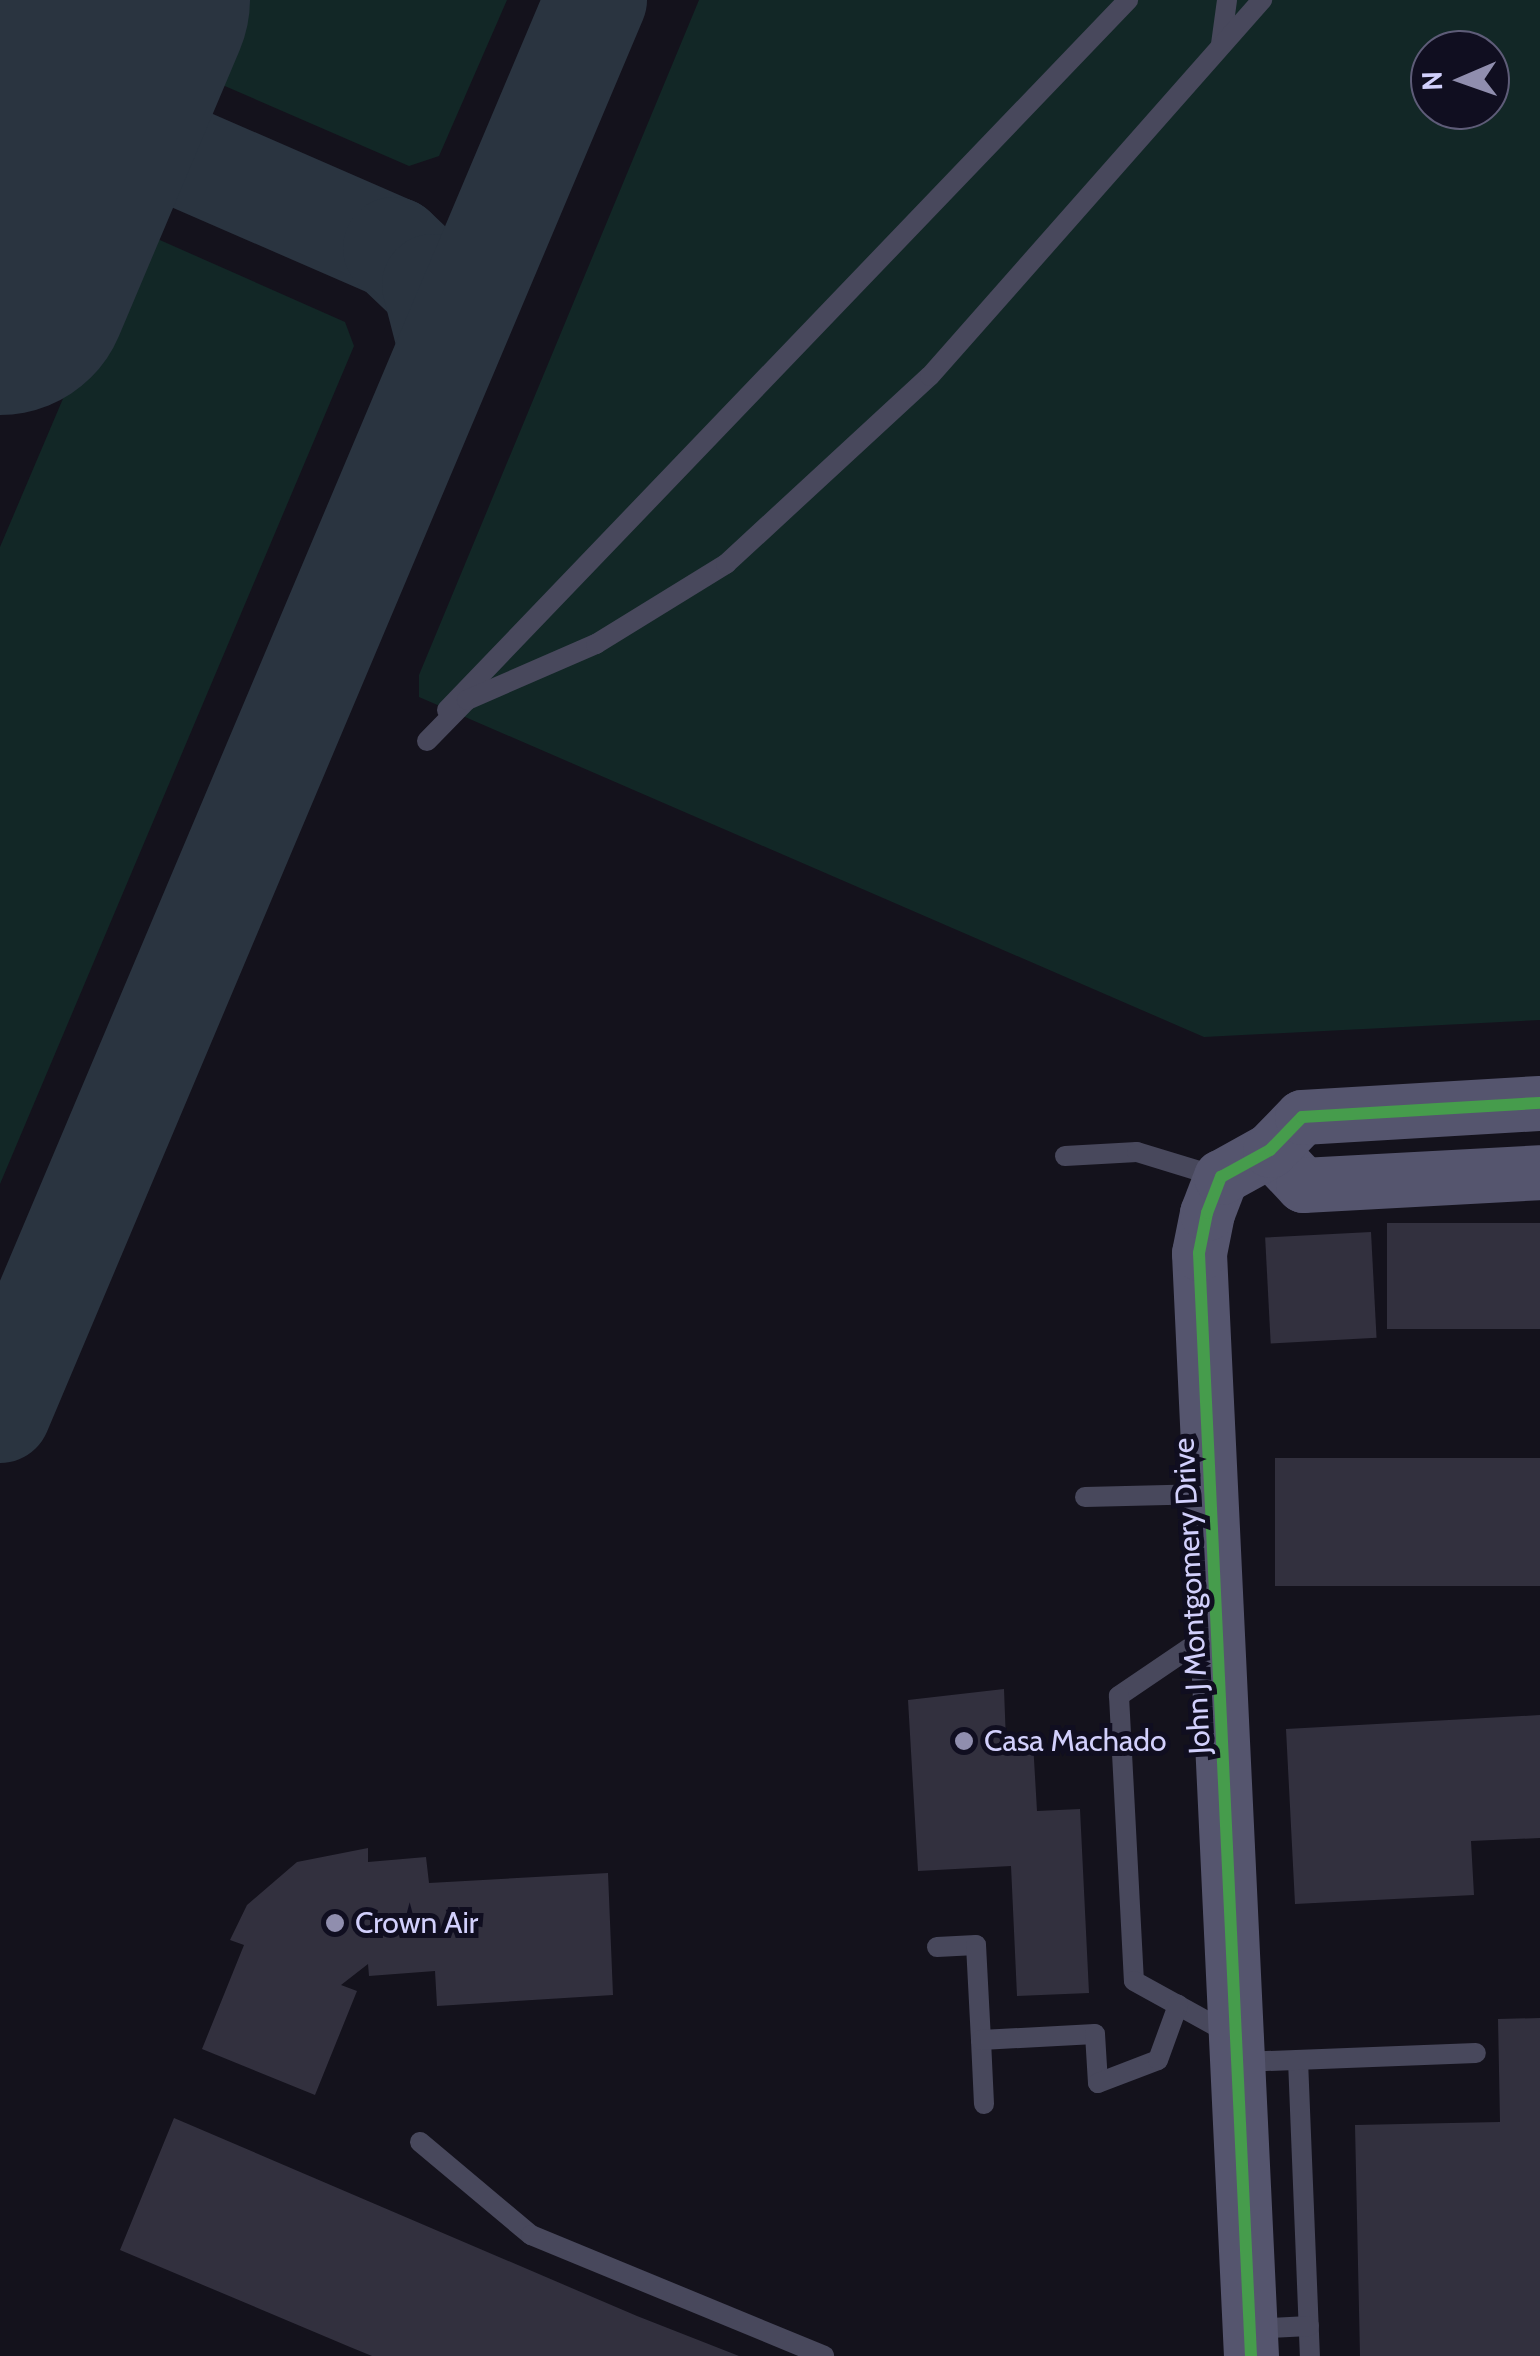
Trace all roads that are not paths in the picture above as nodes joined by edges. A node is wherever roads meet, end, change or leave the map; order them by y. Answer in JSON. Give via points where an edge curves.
{"nodes":[{"id":1,"x":1128,"y":0,"type":"edge"},
{"id":2,"x":1228,"y":0,"type":"edge"},
{"id":3,"x":1262,"y":0,"type":"edge"},
{"id":4,"x":1216,"y":55,"type":"junction"},
{"id":5,"x":514,"y":632,"type":"junction"},
{"id":6,"x":537,"y":670,"type":"junction"},
{"id":7,"x":1540,"y":1103,"type":"edge"},
{"id":8,"x":1270,"y":1150,"type":"junction"},
{"id":9,"x":1065,"y":1156,"type":"dead end"},
{"id":10,"x":1540,"y":1172,"type":"edge"},
{"id":11,"x":1221,"y":1177,"type":"junction"},
{"id":12,"x":1212,"y":1494,"type":"junction"},
{"id":13,"x":1086,"y":1497,"type":"dead end"},
{"id":14,"x":1219,"y":1628,"type":"junction"},
{"id":15,"x":937,"y":1947,"type":"dead end"},
{"id":16,"x":1178,"y":2005,"type":"junction"},
{"id":17,"x":981,"y":2040,"type":"junction"},
{"id":18,"x":1241,"y":2051,"type":"junction"},
{"id":19,"x":1476,"y":2053,"type":"dead end"},
{"id":20,"x":1298,"y":2060,"type":"junction"},
{"id":21,"x":984,"y":2104,"type":"dead end"},
{"id":22,"x":420,"y":2142,"type":"dead end"},
{"id":23,"x":1309,"y":2326,"type":"junction"},
{"id":24,"x":1251,"y":2343,"type":"edge"},
{"id":25,"x":824,"y":2356,"type":"edge"},
{"id":26,"x":1310,"y":2356,"type":"edge"}],
"edges":[{"from":1,"to":5,"type":"lane"},
{"from":2,"to":4,"type":"lane"},
{"from":3,"to":4,"type":"lane"},
{"from":4,"to":6,"type":"lane","via":[[930,376],[726,564]]},
{"from":5,"to":6,"type":"lane","via":[[512,662]]},
{"from":5,"to":6,"type":"lane","via":[[428,741],[468,700]]},
{"from":7,"to":8,"type":"street","via":[[1302,1118]]},
{"from":8,"to":10,"type":"street","via":[[1303,1185]]},
{"from":8,"to":11,"type":"street"},
{"from":9,"to":11,"type":"lane","via":[[1136,1152]]},
{"from":11,"to":12,"type":"street","name":"John J Montgomery Drive","via":[[1199,1254]]},
{"from":12,"to":13,"type":"lane"},
{"from":12,"to":14,"type":"street","name":"John J Montgomery Drive"},
{"from":14,"to":16,"type":"lane","via":[[1118,1696],[1134,1981]]},
{"from":14,"to":18,"type":"street","name":"John J Montgomery Drive"},
{"from":15,"to":17,"type":"lane","via":[[976,1946]]},
{"from":16,"to":17,"type":"lane","via":[[1158,2060],[1098,2083],[1095,2034]]},
{"from":16,"to":18,"type":"lane"},
{"from":17,"to":21,"type":"lane"},
{"from":18,"to":20,"type":"lane"},
{"from":18,"to":24,"type":"street","name":"John J Montgomery Drive"},
{"from":19,"to":20,"type":"lane"},
{"from":20,"to":23,"type":"lane"},
{"from":22,"to":25,"type":"lane","via":[[531,2235]]},
{"from":23,"to":24,"type":"lane"},
{"from":23,"to":26,"type":"lane"}]}
